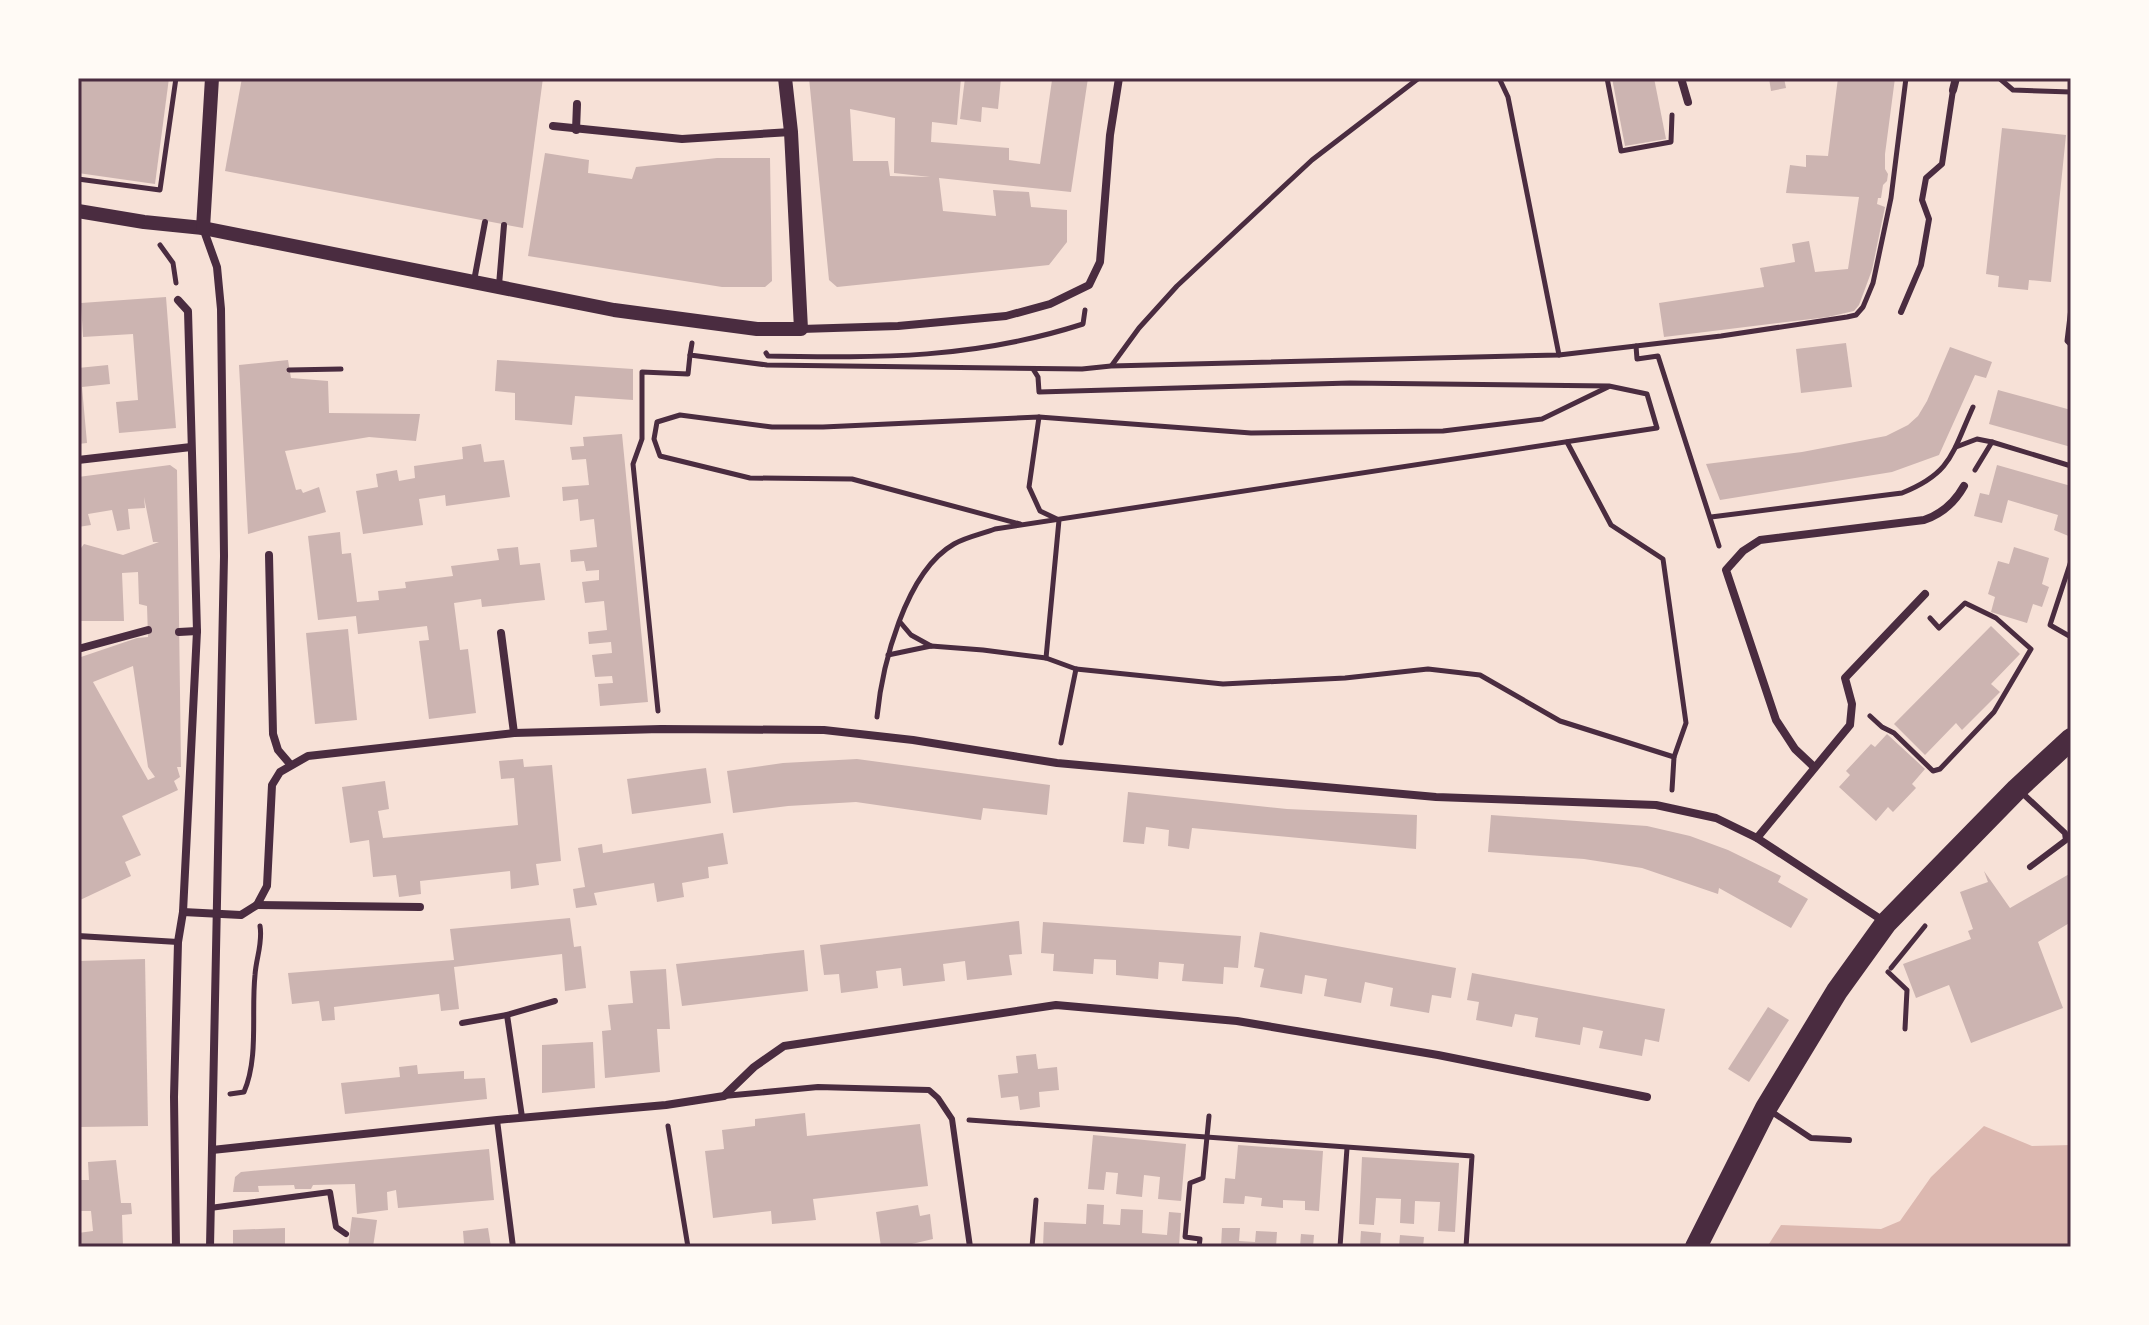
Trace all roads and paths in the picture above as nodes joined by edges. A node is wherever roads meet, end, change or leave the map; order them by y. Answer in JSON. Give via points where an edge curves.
{"nodes":[{"id":1,"x":176,"y":78,"type":"edge"},
{"id":2,"x":212,"y":78,"type":"edge"},
{"id":3,"x":785,"y":78,"type":"edge"},
{"id":4,"x":1119,"y":78,"type":"edge"},
{"id":5,"x":1419,"y":78,"type":"edge"},
{"id":6,"x":1499,"y":78,"type":"edge"},
{"id":7,"x":1607,"y":78,"type":"edge"},
{"id":8,"x":1681,"y":78,"type":"edge"},
{"id":9,"x":1906,"y":78,"type":"edge"},
{"id":10,"x":1956,"y":78,"type":"edge"},
{"id":11,"x":1999,"y":78,"type":"edge"},
{"id":12,"x":1953,"y":90,"type":"joint"},
{"id":13,"x":2071,"y":92,"type":"edge"},
{"id":14,"x":1688,"y":102,"type":"joint"},
{"id":15,"x":577,"y":104,"type":"dead end"},
{"id":16,"x":553,"y":126,"type":"dead end"},
{"id":17,"x":576,"y":130,"type":"junction"},
{"id":18,"x":791,"y":132,"type":"junction"},
{"id":19,"x":78,"y":179,"type":"edge"},
{"id":20,"x":78,"y":211,"type":"edge"},
{"id":21,"x":485,"y":222,"type":"dead end"},
{"id":22,"x":504,"y":225,"type":"dead end"},
{"id":23,"x":203,"y":228,"type":"junction"},
{"id":24,"x":474,"y":281,"type":"junction"},
{"id":25,"x":499,"y":286,"type":"junction"},
{"id":26,"x":178,"y":300,"type":"dead end"},
{"id":27,"x":2071,"y":308,"type":"edge"},
{"id":28,"x":1901,"y":312,"type":"dead end"},
{"id":29,"x":696,"y":322,"type":"junction"},
{"id":30,"x":801,"y":329,"type":"junction"},
{"id":31,"x":2071,"y":345,"type":"edge"},
{"id":32,"x":1636,"y":346,"type":"junction"},
{"id":33,"x":690,"y":355,"type":"junction"},
{"id":34,"x":1559,"y":355,"type":"junction"},
{"id":35,"x":1111,"y":366,"type":"junction"},
{"id":36,"x":341,"y":369,"type":"dead end"},
{"id":37,"x":1033,"y":369,"type":"junction"},
{"id":38,"x":289,"y":370,"type":"dead end"},
{"id":39,"x":1609,"y":386,"type":"junction"},
{"id":40,"x":1973,"y":407,"type":"dead end"},
{"id":41,"x":1039,"y":417,"type":"junction"},
{"id":42,"x":1567,"y":442,"type":"junction"},
{"id":43,"x":1992,"y":442,"type":"junction"},
{"id":44,"x":191,"y":447,"type":"junction"},
{"id":45,"x":1955,"y":447,"type":"junction"},
{"id":46,"x":78,"y":460,"type":"edge"},
{"id":47,"x":2071,"y":466,"type":"edge"},
{"id":48,"x":1964,"y":486,"type":"joint"},
{"id":49,"x":1711,"y":517,"type":"junction"},
{"id":50,"x":1059,"y":520,"type":"junction"},
{"id":51,"x":1023,"y":525,"type":"junction"},
{"id":52,"x":269,"y":555,"type":"dead end"},
{"id":53,"x":2071,"y":561,"type":"edge"},
{"id":54,"x":1726,"y":570,"type":"junction"},
{"id":55,"x":1925,"y":594,"type":"dead end"},
{"id":56,"x":1916,"y":603,"type":"junction"},
{"id":57,"x":899,"y":621,"type":"junction"},
{"id":58,"x":148,"y":630,"type":"dead end"},
{"id":59,"x":197,"y":631,"type":"junction"},
{"id":60,"x":179,"y":632,"type":"dead end"},
{"id":61,"x":501,"y":633,"type":"dead end"},
{"id":62,"x":2071,"y":637,"type":"edge"},
{"id":63,"x":931,"y":646,"type":"junction"},
{"id":64,"x":78,"y":649,"type":"edge"},
{"id":65,"x":888,"y":655,"type":"junction"},
{"id":66,"x":1046,"y":658,"type":"junction"},
{"id":67,"x":1076,"y":669,"type":"junction"},
{"id":68,"x":1852,"y":704,"type":"junction"},
{"id":69,"x":661,"y":729,"type":"junction"},
{"id":70,"x":514,"y":733,"type":"junction"},
{"id":71,"x":875,"y":736,"type":"junction"},
{"id":72,"x":2071,"y":739,"type":"edge"},
{"id":73,"x":1674,"y":757,"type":"junction"},
{"id":74,"x":1057,"y":763,"type":"junction"},
{"id":75,"x":290,"y":764,"type":"junction"},
{"id":76,"x":1813,"y":766,"type":"junction"},
{"id":77,"x":2017,"y":789,"type":"junction"},
{"id":78,"x":1671,"y":808,"type":"junction"},
{"id":79,"x":1757,"y":838,"type":"junction"},
{"id":80,"x":2030,"y":867,"type":"dead end"},
{"id":81,"x":257,"y":905,"type":"junction"},
{"id":82,"x":420,"y":907,"type":"dead end"},
{"id":83,"x":183,"y":912,"type":"junction"},
{"id":84,"x":1934,"y":916,"type":"dead end"},
{"id":85,"x":1886,"y":923,"type":"junction"},
{"id":86,"x":78,"y":936,"type":"edge"},
{"id":87,"x":178,"y":942,"type":"junction"},
{"id":88,"x":1888,"y":972,"type":"junction"},
{"id":89,"x":1878,"y":982,"type":"dead end"},
{"id":90,"x":555,"y":1001,"type":"dead end"},
{"id":91,"x":507,"y":1015,"type":"junction"},
{"id":92,"x":462,"y":1023,"type":"dead end"},
{"id":93,"x":1905,"y":1029,"type":"dead end"},
{"id":94,"x":213,"y":1096,"type":"junction"},
{"id":95,"x":724,"y":1096,"type":"junction"},
{"id":96,"x":1647,"y":1097,"type":"dead end"},
{"id":97,"x":666,"y":1105,"type":"junction"},
{"id":98,"x":1766,"y":1108,"type":"junction"},
{"id":99,"x":1209,"y":1116,"type":"dead end"},
{"id":100,"x":522,"y":1117,"type":"junction"},
{"id":101,"x":952,"y":1119,"type":"junction"},
{"id":102,"x":497,"y":1120,"type":"junction"},
{"id":103,"x":1207,"y":1137,"type":"junction"},
{"id":104,"x":1849,"y":1140,"type":"dead end"},
{"id":105,"x":1347,"y":1148,"type":"junction"},
{"id":106,"x":212,"y":1150,"type":"junction"},
{"id":107,"x":1036,"y":1200,"type":"dead end"},
{"id":108,"x":210,"y":1208,"type":"junction"},
{"id":109,"x":346,"y":1234,"type":"dead end"},
{"id":110,"x":176,"y":1247,"type":"edge"},
{"id":111,"x":210,"y":1247,"type":"edge"},
{"id":112,"x":513,"y":1247,"type":"edge"},
{"id":113,"x":688,"y":1247,"type":"edge"},
{"id":114,"x":970,"y":1247,"type":"edge"},
{"id":115,"x":1032,"y":1247,"type":"edge"},
{"id":116,"x":1199,"y":1247,"type":"edge"},
{"id":117,"x":1340,"y":1247,"type":"edge"},
{"id":118,"x":1466,"y":1247,"type":"edge"},
{"id":119,"x":1696,"y":1247,"type":"edge"}],
"edges":[{"from":1,"to":19,"type":"path","via":[[160,190]]},
{"from":2,"to":23,"type":"street"},
{"from":3,"to":18,"type":"street"},
{"from":4,"to":30,"type":"street","via":[[1100,262],[1089,285],[1050,304],[1006,316]]},
{"from":5,"to":35,"type":"path","via":[[1312,160],[1177,286]]},
{"from":6,"to":34,"type":"path","via":[[1508,97]]},
{"from":7,"to":14,"type":"path","via":[[1621,151],[1671,142],[1670,116]]},
{"from":8,"to":14,"type":"street"},
{"from":9,"to":32,"type":"path","via":[[1879,259],[1856,315]]},
{"from":10,"to":12,"type":"street"},
{"from":11,"to":13,"type":"path","via":[[2013,90]]},
{"from":12,"to":28,"type":"lane","via":[[1942,164],[1926,178],[1922,200],[1929,219],[1921,265]]},
{"from":15,"to":17,"type":"street"},
{"from":16,"to":17,"type":"street"},
{"from":17,"to":18,"type":"street","via":[[682,139]]},
{"from":18,"to":30,"type":"street"},
{"from":20,"to":23,"type":"street"},
{"from":21,"to":24,"type":"lane"},
{"from":22,"to":25,"type":"lane"},
{"from":23,"to":24,"type":"street"},
{"from":23,"to":94,"type":"street","via":[[217,267],[221,309],[224,562]]},
{"from":24,"to":25,"type":"street"},
{"from":25,"to":29,"type":"street"},
{"from":26,"to":44,"type":"street","via":[[188,311]]},
{"from":27,"to":31,"type":"path"},
{"from":29,"to":30,"type":"street"},
{"from":29,"to":33,"type":"path"},
{"from":32,"to":34,"type":"path"},
{"from":32,"to":49,"type":"path","via":[[1637,359],[1658,356]]},
{"from":33,"to":37,"type":"path","via":[[767,365]]},
{"from":33,"to":69,"type":"path","via":[[688,374],[642,372],[642,439],[633,464]]},
{"from":34,"to":35,"type":"path"},
{"from":35,"to":37,"type":"path"},
{"from":36,"to":38,"type":"path"},
{"from":37,"to":39,"type":"path","via":[[1039,392],[1350,383]]},
{"from":39,"to":41,"type":"path","via":[[1542,419],[1443,431],[1251,433]]},
{"from":39,"to":42,"type":"path","via":[[1647,394],[1657,428]]},
{"from":40,"to":45,"type":"path"},
{"from":41,"to":50,"type":"path","via":[[1029,487],[1040,511]]},
{"from":41,"to":51,"type":"path","via":[[784,427],[680,415],[657,422],[654,439],[660,456],[750,478],[852,479]]},
{"from":42,"to":50,"type":"path"},
{"from":42,"to":73,"type":"path","via":[[1611,525],[1663,559],[1686,723]]},
{"from":43,"to":45,"type":"path","via":[[1977,439]]},
{"from":43,"to":47,"type":"path"},
{"from":43,"to":48,"type":"path"},
{"from":44,"to":46,"type":"street"},
{"from":44,"to":59,"type":"street"},
{"from":45,"to":49,"type":"path","via":[[1945,468],[1902,493]]},
{"from":48,"to":54,"type":"street","via":[[1936,516],[1760,540]]},
{"from":49,"to":54,"type":"path"},
{"from":50,"to":51,"type":"path"},
{"from":50,"to":66,"type":"path"},
{"from":51,"to":57,"type":"path","via":[[953,545],[932,564]]},
{"from":52,"to":75,"type":"street","via":[[273,734]]},
{"from":53,"to":62,"type":"path","via":[[2050,625]]},
{"from":54,"to":76,"type":"street","via":[[1776,720]]},
{"from":55,"to":56,"type":"street"},
{"from":56,"to":68,"type":"street","via":[[1845,678]]},
{"from":56,"to":68,"type":"path","via":[[1939,628],[1965,603],[1996,618],[2031,649],[1994,712],[1933,771],[1894,733]]},
{"from":57,"to":63,"type":"path"},
{"from":57,"to":65,"type":"path"},
{"from":58,"to":64,"type":"street"},
{"from":59,"to":60,"type":"street"},
{"from":59,"to":83,"type":"street"},
{"from":61,"to":70,"type":"street"},
{"from":63,"to":65,"type":"path"},
{"from":63,"to":66,"type":"path"},
{"from":65,"to":71,"type":"path"},
{"from":66,"to":67,"type":"path"},
{"from":67,"to":73,"type":"path","via":[[1223,684],[1428,669],[1480,675],[1560,721]]},
{"from":67,"to":74,"type":"path"},
{"from":68,"to":76,"type":"street","via":[[1850,725]]},
{"from":69,"to":70,"type":"street"},
{"from":69,"to":71,"type":"street","via":[[824,730]]},
{"from":70,"to":75,"type":"street","via":[[308,756]]},
{"from":71,"to":74,"type":"street"},
{"from":72,"to":77,"type":"highway"},
{"from":73,"to":78,"type":"path"},
{"from":74,"to":78,"type":"street","via":[[1436,797]]},
{"from":75,"to":81,"type":"street","via":[[272,785],[267,886]]},
{"from":76,"to":79,"type":"street"},
{"from":77,"to":80,"type":"lane","via":[[2065,833],[2066,840]]},
{"from":77,"to":85,"type":"highway"},
{"from":78,"to":79,"type":"street","via":[[1716,818]]},
{"from":79,"to":85,"type":"street"},
{"from":81,"to":82,"type":"street"},
{"from":81,"to":83,"type":"street","via":[[241,915]]},
{"from":81,"to":94,"type":"path","via":[[262,938],[255,972],[251,1075],[244,1092]]},
{"from":83,"to":87,"type":"street"},
{"from":84,"to":88,"type":"path"},
{"from":85,"to":98,"type":"highway","via":[[1837,991]]},
{"from":86,"to":87,"type":"lane"},
{"from":87,"to":110,"type":"street"},
{"from":88,"to":89,"type":"path"},
{"from":88,"to":93,"type":"path","via":[[1907,990]]},
{"from":90,"to":91,"type":"lane"},
{"from":91,"to":92,"type":"lane"},
{"from":91,"to":100,"type":"lane"},
{"from":94,"to":106,"type":"street"},
{"from":95,"to":96,"type":"street","via":[[784,1046],[1056,1005],[1237,1021]]},
{"from":95,"to":97,"type":"street"},
{"from":95,"to":101,"type":"lane","via":[[818,1087],[929,1090]]},
{"from":97,"to":100,"type":"street"},
{"from":97,"to":113,"type":"path"},
{"from":98,"to":104,"type":"lane","via":[[1811,1138]]},
{"from":98,"to":119,"type":"highway"},
{"from":99,"to":103,"type":"path"},
{"from":100,"to":102,"type":"street"},
{"from":101,"to":103,"type":"path"},
{"from":101,"to":114,"type":"lane"},
{"from":102,"to":106,"type":"street"},
{"from":102,"to":112,"type":"lane"},
{"from":103,"to":105,"type":"path"},
{"from":103,"to":116,"type":"path","via":[[1203,1178],[1190,1183],[1185,1237],[1200,1239]]},
{"from":105,"to":117,"type":"path"},
{"from":105,"to":118,"type":"path","via":[[1472,1156]]},
{"from":106,"to":108,"type":"street"},
{"from":107,"to":115,"type":"path"},
{"from":108,"to":109,"type":"lane","via":[[330,1192],[336,1227]]},
{"from":108,"to":111,"type":"street"}]}
